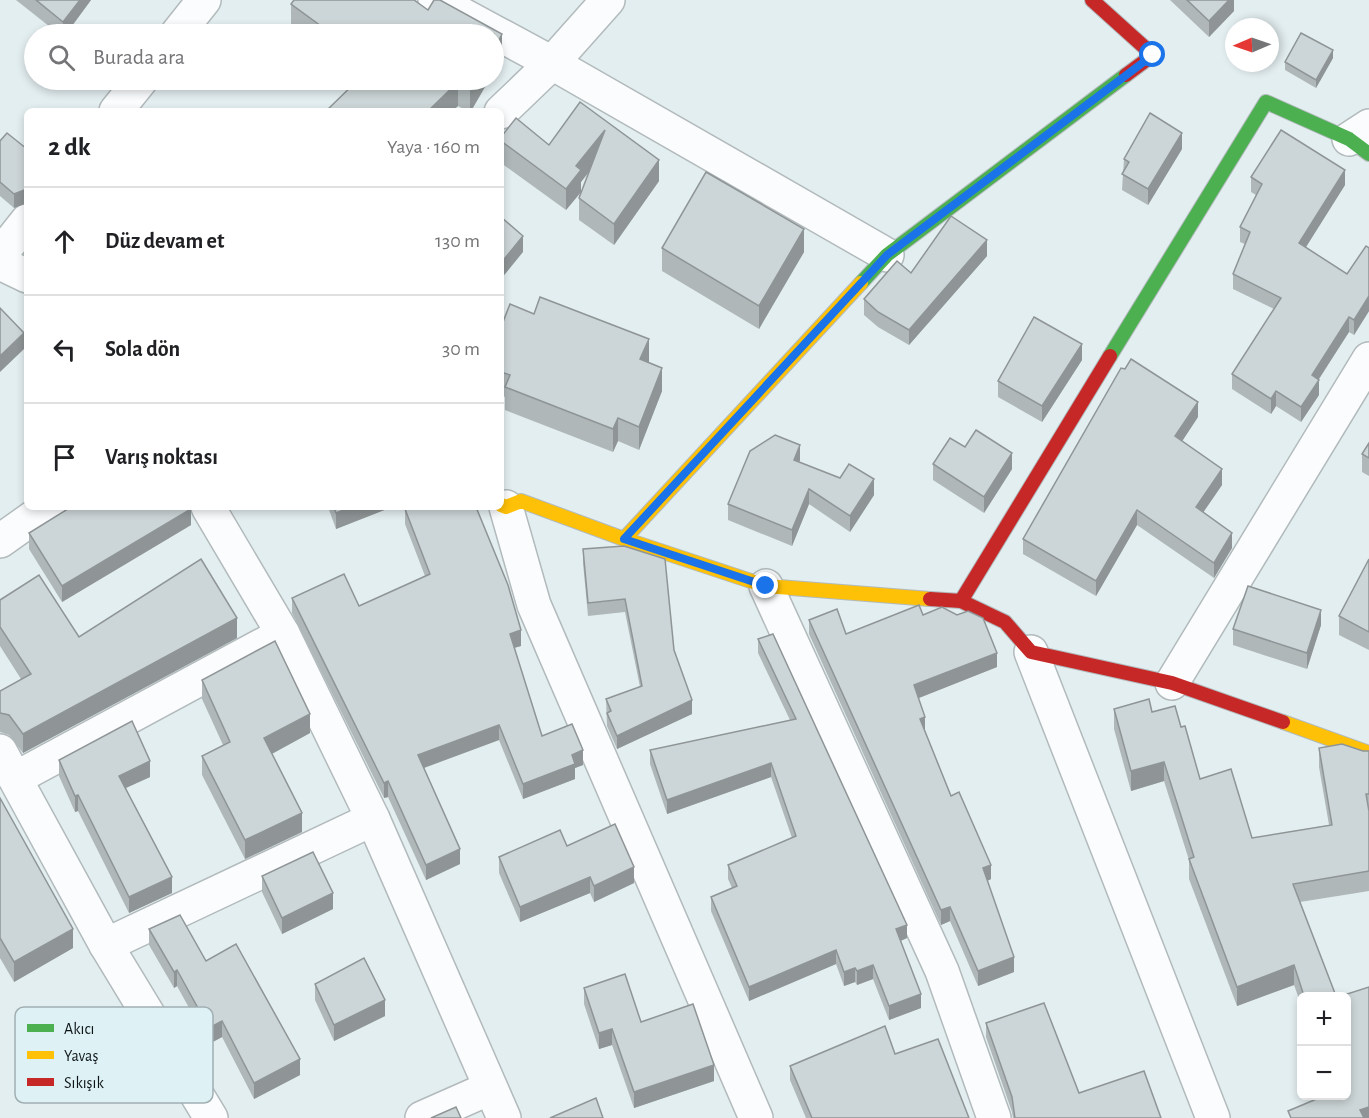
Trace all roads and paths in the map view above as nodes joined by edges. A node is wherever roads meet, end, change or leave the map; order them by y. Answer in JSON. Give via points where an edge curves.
{"nodes":[{"id":1,"x":204,"y":0,"type":"edge"},
{"id":2,"x":435,"y":0,"type":"edge"},
{"id":3,"x":608,"y":0,"type":"edge"},
{"id":4,"x":1092,"y":0,"type":"edge"},
{"id":5,"x":185,"y":24,"type":"edge"},
{"id":6,"x":480,"y":24,"type":"edge"},
{"id":7,"x":504,"y":37,"type":"edge"},
{"id":8,"x":552,"y":63,"type":"junction"},
{"id":9,"x":133,"y":90,"type":"edge"},
{"id":10,"x":118,"y":108,"type":"edge"},
{"id":11,"x":504,"y":109,"type":"edge"},
{"id":12,"x":1362,"y":140,"type":"edge"},
{"id":13,"x":24,"y":225,"type":"edge"},
{"id":14,"x":0,"y":255,"type":"edge"},
{"id":15,"x":887,"y":255,"type":"junction"},
{"id":16,"x":0,"y":263,"type":"edge"},
{"id":17,"x":24,"y":275,"type":"edge"},
{"id":18,"x":1369,"y":359,"type":"edge"},
{"id":19,"x":504,"y":506,"type":"edge"},
{"id":20,"x":504,"y":509,"type":"edge"},
{"id":21,"x":44,"y":510,"type":"edge"},
{"id":22,"x":210,"y":510,"type":"edge"},
{"id":23,"x":624,"y":539,"type":"junction"},
{"id":24,"x":0,"y":541,"type":"edge"},
{"id":25,"x":766,"y":586,"type":"junction"},
{"id":26,"x":961,"y":601,"type":"junction"},
{"id":27,"x":283,"y":634,"type":"junction"},
{"id":28,"x":1032,"y":652,"type":"junction"},
{"id":29,"x":1172,"y":683,"type":"junction"},
{"id":30,"x":1369,"y":753,"type":"edge"},
{"id":31,"x":8,"y":764,"type":"edge"},
{"id":32,"x":373,"y":819,"type":"junction"},
{"id":33,"x":106,"y":945,"type":"junction"},
{"id":34,"x":144,"y":1007,"type":"edge"},
{"id":35,"x":490,"y":1088,"type":"junction"},
{"id":36,"x":202,"y":1103,"type":"edge"},
{"id":37,"x":211,"y":1118,"type":"edge"},
{"id":38,"x":422,"y":1118,"type":"edge"},
{"id":39,"x":504,"y":1118,"type":"edge"},
{"id":40,"x":756,"y":1118,"type":"edge"},
{"id":41,"x":994,"y":1118,"type":"edge"},
{"id":42,"x":1213,"y":1118,"type":"edge"}],
"edges":[{"from":1,"to":5,"type":"street"},
{"from":2,"to":6,"type":"street"},
{"from":3,"to":8,"type":"street"},
{"from":4,"to":15,"type":"street","via":[[1153,55]]},
{"from":7,"to":8,"type":"street"},
{"from":8,"to":11,"type":"street"},
{"from":8,"to":15,"type":"street"},
{"from":9,"to":10,"type":"street"},
{"from":12,"to":26,"type":"street","via":[[1266,102]]},
{"from":13,"to":14,"type":"street"},
{"from":15,"to":23,"type":"street"},
{"from":16,"to":17,"type":"street"},
{"from":18,"to":29,"type":"street"},
{"from":19,"to":23,"type":"street","via":[[521,501]]},
{"from":20,"to":40,"type":"street","via":[[534,605]]},
{"from":21,"to":24,"type":"street"},
{"from":22,"to":27,"type":"street"},
{"from":23,"to":25,"type":"street"},
{"from":25,"to":26,"type":"street"},
{"from":25,"to":41,"type":"street","via":[[942,971]]},
{"from":26,"to":28,"type":"street","via":[[1005,622]]},
{"from":27,"to":31,"type":"street"},
{"from":27,"to":32,"type":"street"},
{"from":28,"to":29,"type":"street"},
{"from":28,"to":42,"type":"street"},
{"from":29,"to":30,"type":"street"},
{"from":31,"to":33,"type":"street"},
{"from":32,"to":33,"type":"street"},
{"from":32,"to":35,"type":"street"},
{"from":33,"to":34,"type":"street"},
{"from":35,"to":38,"type":"street"},
{"from":35,"to":39,"type":"street"},
{"from":36,"to":37,"type":"street"}]}
